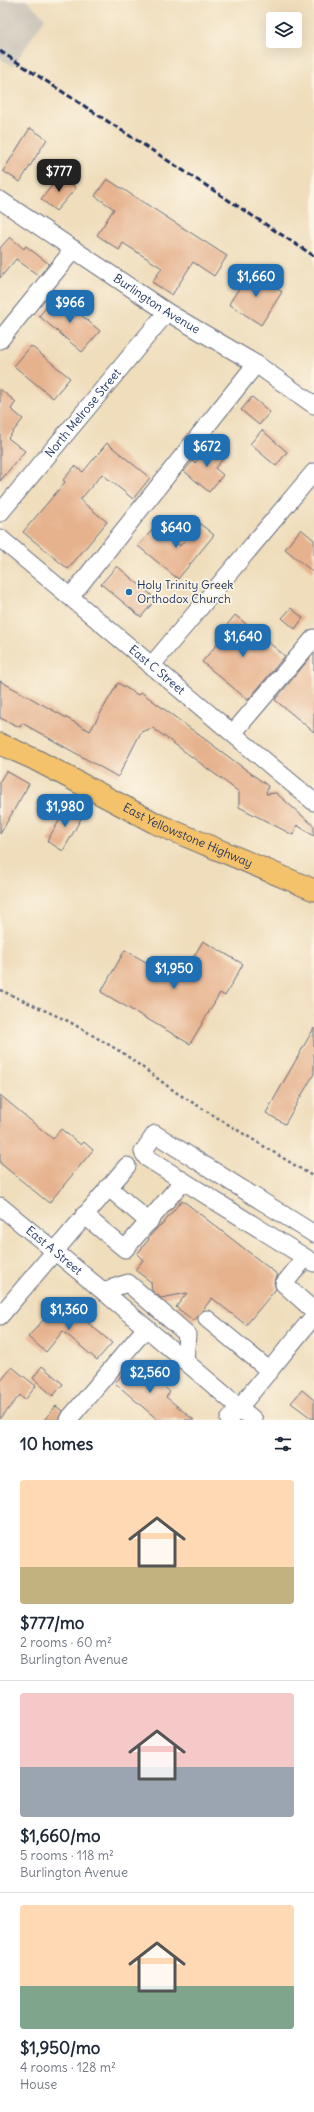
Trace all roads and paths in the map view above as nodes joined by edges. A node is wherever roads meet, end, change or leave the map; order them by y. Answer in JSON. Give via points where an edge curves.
{"nodes":[{"id":1,"x":0,"y":200,"type":"edge"},
{"id":2,"x":74,"y":249,"type":"junction"},
{"id":3,"x":167,"y":312,"type":"junction"},
{"id":4,"x":0,"y":340,"type":"edge"},
{"id":5,"x":256,"y":364,"type":"junction"},
{"id":6,"x":314,"y":405,"type":"edge"},
{"id":7,"x":314,"y":472,"type":"edge"},
{"id":8,"x":0,"y":514,"type":"edge"},
{"id":9,"x":0,"y":538,"type":"edge"},
{"id":10,"x":71,"y":596,"type":"junction"},
{"id":11,"x":314,"y":638,"type":"edge"},
{"id":12,"x":151,"y":666,"type":"junction"},
{"id":13,"x":233,"y":733,"type":"junction"},
{"id":14,"x":0,"y":744,"type":"edge"},
{"id":15,"x":314,"y":802,"type":"edge"},
{"id":16,"x":314,"y":890,"type":"edge"},
{"id":17,"x":0,"y":990,"type":"edge"},
{"id":18,"x":127,"y":1166,"type":"dead end"},
{"id":19,"x":314,"y":1177,"type":"edge"},
{"id":20,"x":183,"y":1181,"type":"junction"},
{"id":21,"x":108,"y":1187,"type":"junction"},
{"id":22,"x":0,"y":1206,"type":"edge"},
{"id":23,"x":84,"y":1215,"type":"junction"},
{"id":24,"x":149,"y":1222,"type":"junction"},
{"id":25,"x":314,"y":1234,"type":"edge"},
{"id":26,"x":54,"y":1250,"type":"junction"},
{"id":27,"x":310,"y":1261,"type":"edge"},
{"id":28,"x":103,"y":1291,"type":"junction"},
{"id":29,"x":314,"y":1311,"type":"edge"},
{"id":30,"x":0,"y":1316,"type":"edge"},
{"id":31,"x":314,"y":1316,"type":"edge"},
{"id":32,"x":207,"y":1319,"type":"dead end"},
{"id":33,"x":146,"y":1328,"type":"junction"},
{"id":34,"x":185,"y":1361,"type":"junction"},
{"id":35,"x":270,"y":1371,"type":"junction"},
{"id":36,"x":234,"y":1414,"type":"edge"},
{"id":37,"x":68,"y":1420,"type":"edge"},
{"id":38,"x":254,"y":1420,"type":"edge"}],
"edges":[{"from":1,"to":2,"type":"street","name":"Burlington Avenue"},
{"from":2,"to":3,"type":"street","name":"Burlington Avenue"},
{"from":2,"to":4,"type":"street"},
{"from":3,"to":5,"type":"street","name":"Burlington Avenue"},
{"from":3,"to":8,"type":"street","name":"North Melrose Street"},
{"from":5,"to":6,"type":"street","name":"Burlington Avenue"},
{"from":5,"to":10,"type":"street"},
{"from":7,"to":12,"type":"street"},
{"from":9,"to":10,"type":"street","name":"East C Street"},
{"from":10,"to":12,"type":"street","name":"East C Street"},
{"from":11,"to":13,"type":"street"},
{"from":12,"to":13,"type":"street","name":"East C Street"},
{"from":13,"to":15,"type":"street","name":"East C Street"},
{"from":14,"to":16,"type":"main road","name":"East Yellowstone Highway","via":[[34,759],[157,824]]},
{"from":17,"to":19,"type":"path","via":[[68,1021],[123,1053],[184,1098]]},
{"from":18,"to":21,"type":"street"},
{"from":20,"to":24,"type":"street"},
{"from":20,"to":25,"type":"street","via":[[147,1158],[143,1152],[155,1134]]},
{"from":20,"to":27,"type":"street"},
{"from":21,"to":23,"type":"street"},
{"from":21,"to":24,"type":"street"},
{"from":22,"to":26,"type":"street","name":"East A Street"},
{"from":23,"to":24,"type":"street","via":[[125,1249]]},
{"from":23,"to":26,"type":"street"},
{"from":26,"to":28,"type":"street","name":"East A Street"},
{"from":26,"to":30,"type":"street"},
{"from":27,"to":29,"type":"street","via":[[284,1284]]},
{"from":28,"to":33,"type":"street","name":"East A Street"},
{"from":28,"to":34,"type":"street","via":[[128,1283],[188,1334]]},
{"from":31,"to":35,"type":"street"},
{"from":32,"to":35,"type":"street"},
{"from":33,"to":34,"type":"street","name":"East A Street"},
{"from":33,"to":37,"type":"street"},
{"from":34,"to":36,"type":"street","name":"East A Street"},
{"from":35,"to":36,"type":"street"},
{"from":36,"to":38,"type":"street","name":"East A Street"}]}
